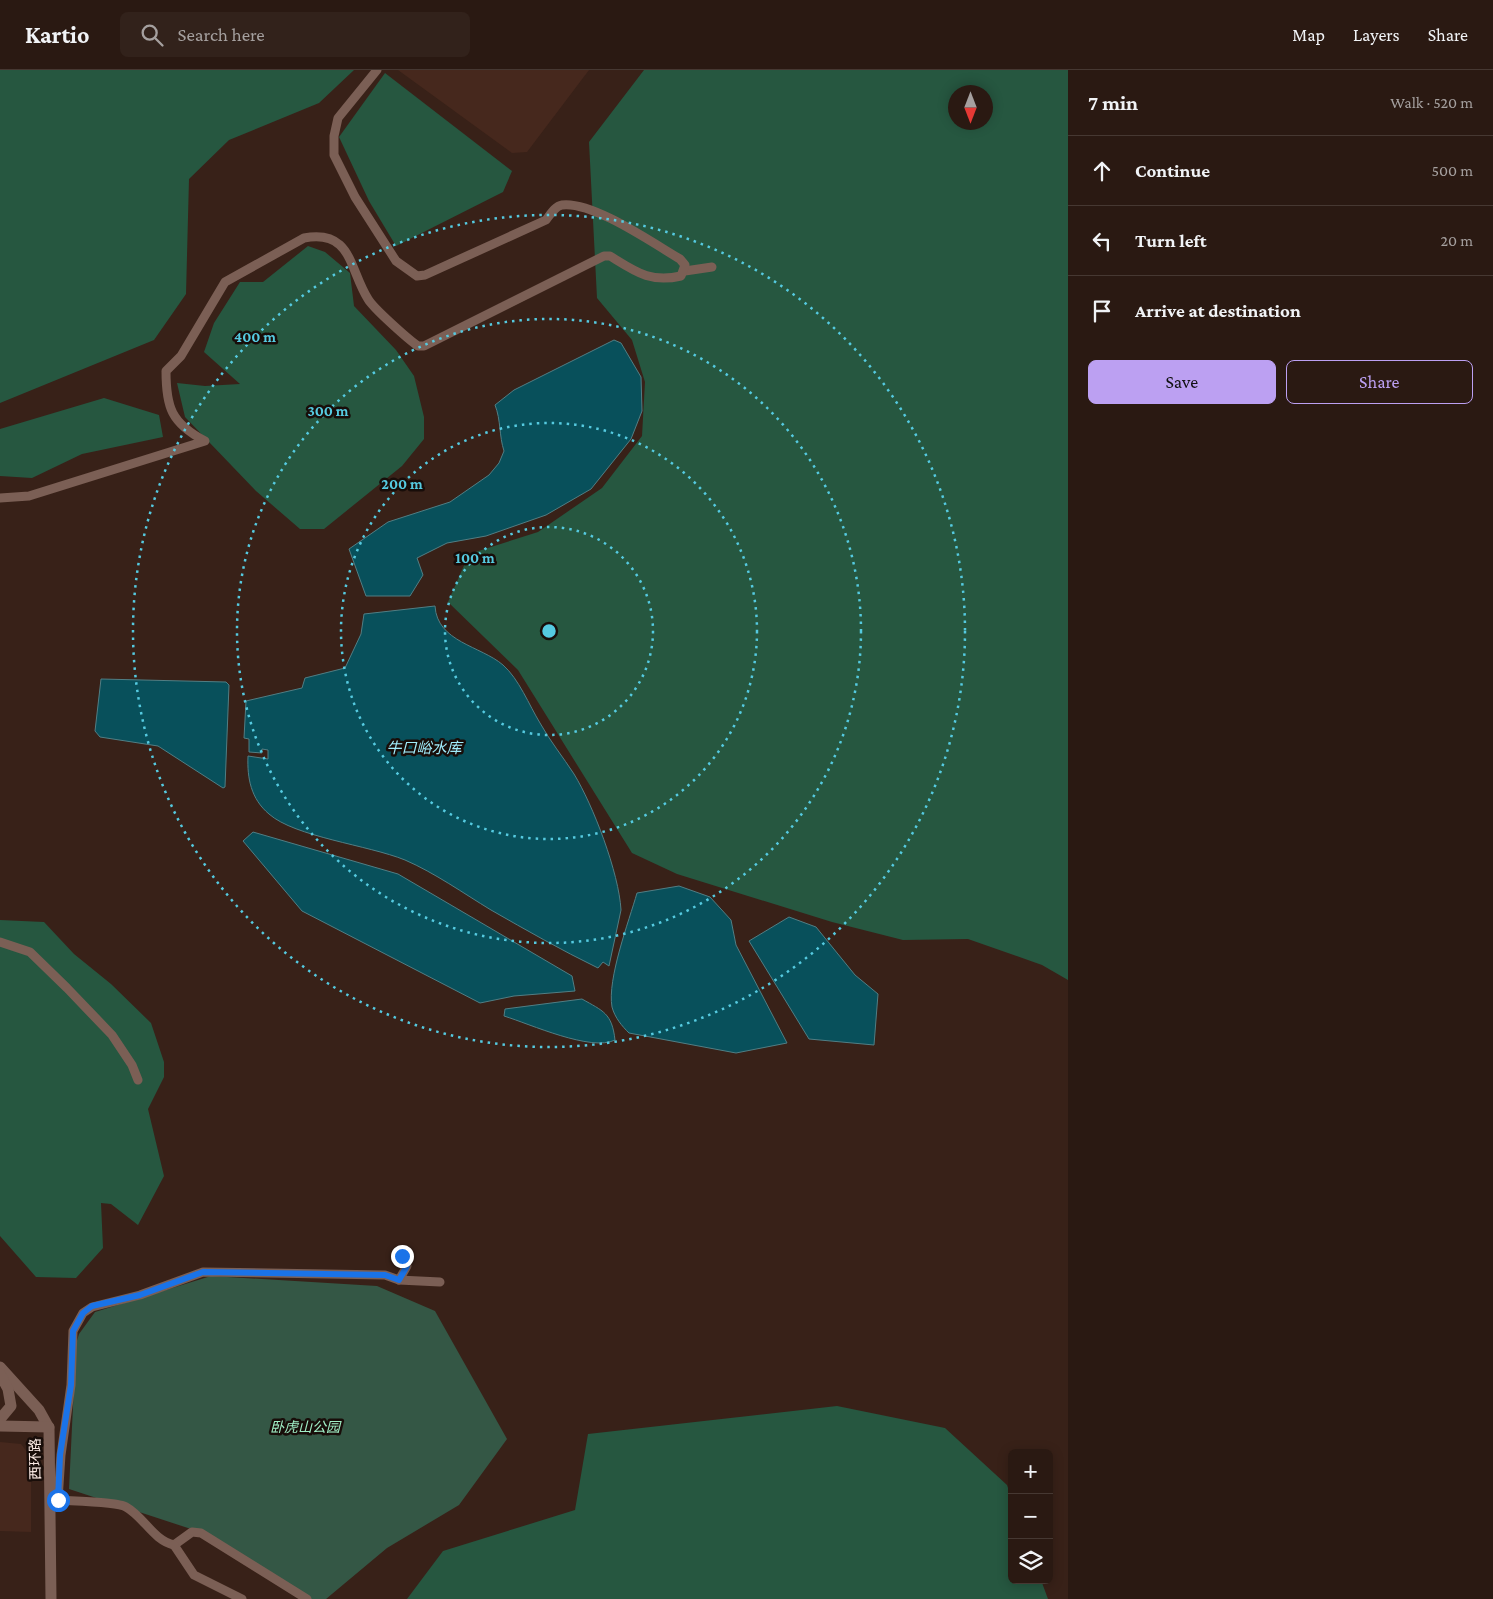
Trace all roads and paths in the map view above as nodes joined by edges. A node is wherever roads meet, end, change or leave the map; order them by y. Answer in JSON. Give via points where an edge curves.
{"nodes":[{"id":1,"x":377,"y":70,"type":"edge"},
{"id":2,"x":712,"y":267,"type":"dead end"},
{"id":3,"x":685,"y":271,"type":"junction"},
{"id":4,"x":0,"y":498,"type":"edge"},
{"id":5,"x":0,"y":942,"type":"edge"},
{"id":6,"x":138,"y":1080,"type":"dead end"},
{"id":7,"x":402,"y":1256,"type":"dead end"},
{"id":8,"x":399,"y":1280,"type":"junction"},
{"id":9,"x":440,"y":1282,"type":"dead end"},
{"id":10,"x":0,"y":1367,"type":"edge"},
{"id":11,"x":0,"y":1374,"type":"edge"},
{"id":12,"x":0,"y":1421,"type":"edge"},
{"id":13,"x":45,"y":1423,"type":"junction"},
{"id":14,"x":54,"y":1504,"type":"junction"},
{"id":15,"x":174,"y":1544,"type":"junction"},
{"id":16,"x":47,"y":1599,"type":"edge"},
{"id":17,"x":51,"y":1599,"type":"edge"},
{"id":18,"x":242,"y":1599,"type":"edge"},
{"id":19,"x":307,"y":1599,"type":"edge"}],
"edges":[{"from":1,"to":3,"type":"street","via":[[338,118],[334,155],[355,197],[396,262],[417,276],[425,276],[546,220],[562,205],[588,209],[609,218],[680,259]]},
{"from":2,"to":3,"type":"street"},
{"from":3,"to":4,"type":"street","via":[[682,276],[661,280],[641,276],[610,256],[604,256],[504,308],[418,346],[373,307],[346,254],[335,240],[319,235],[304,238],[224,282],[181,356],[166,371],[169,409],[193,435],[205,441],[29,496]]},
{"from":5,"to":6,"type":"street","via":[[30,952],[67,988],[112,1035]]},
{"from":7,"to":8,"type":"street","via":[[407,1266]]},
{"from":8,"to":9,"type":"street"},
{"from":8,"to":14,"type":"street","via":[[385,1275],[203,1272],[140,1295],[92,1306],[83,1313],[73,1331],[71,1385]]},
{"from":10,"to":13,"type":"main road","name":"西环路"},
{"from":11,"to":12,"type":"main road","via":[[10,1400],[9,1411]]},
{"from":11,"to":13,"type":"main road","name":"西环路"},
{"from":12,"to":13,"type":"main road"},
{"from":13,"to":14,"type":"main road","name":"西环路"},
{"from":13,"to":16,"type":"main road","name":"西环路"},
{"from":14,"to":15,"type":"street","via":[[126,1506],[153,1533]]},
{"from":14,"to":17,"type":"main road","name":"西环路"},
{"from":15,"to":18,"type":"street","via":[[194,1574]]},
{"from":15,"to":19,"type":"street","via":[[192,1532],[201,1533]]}]}
